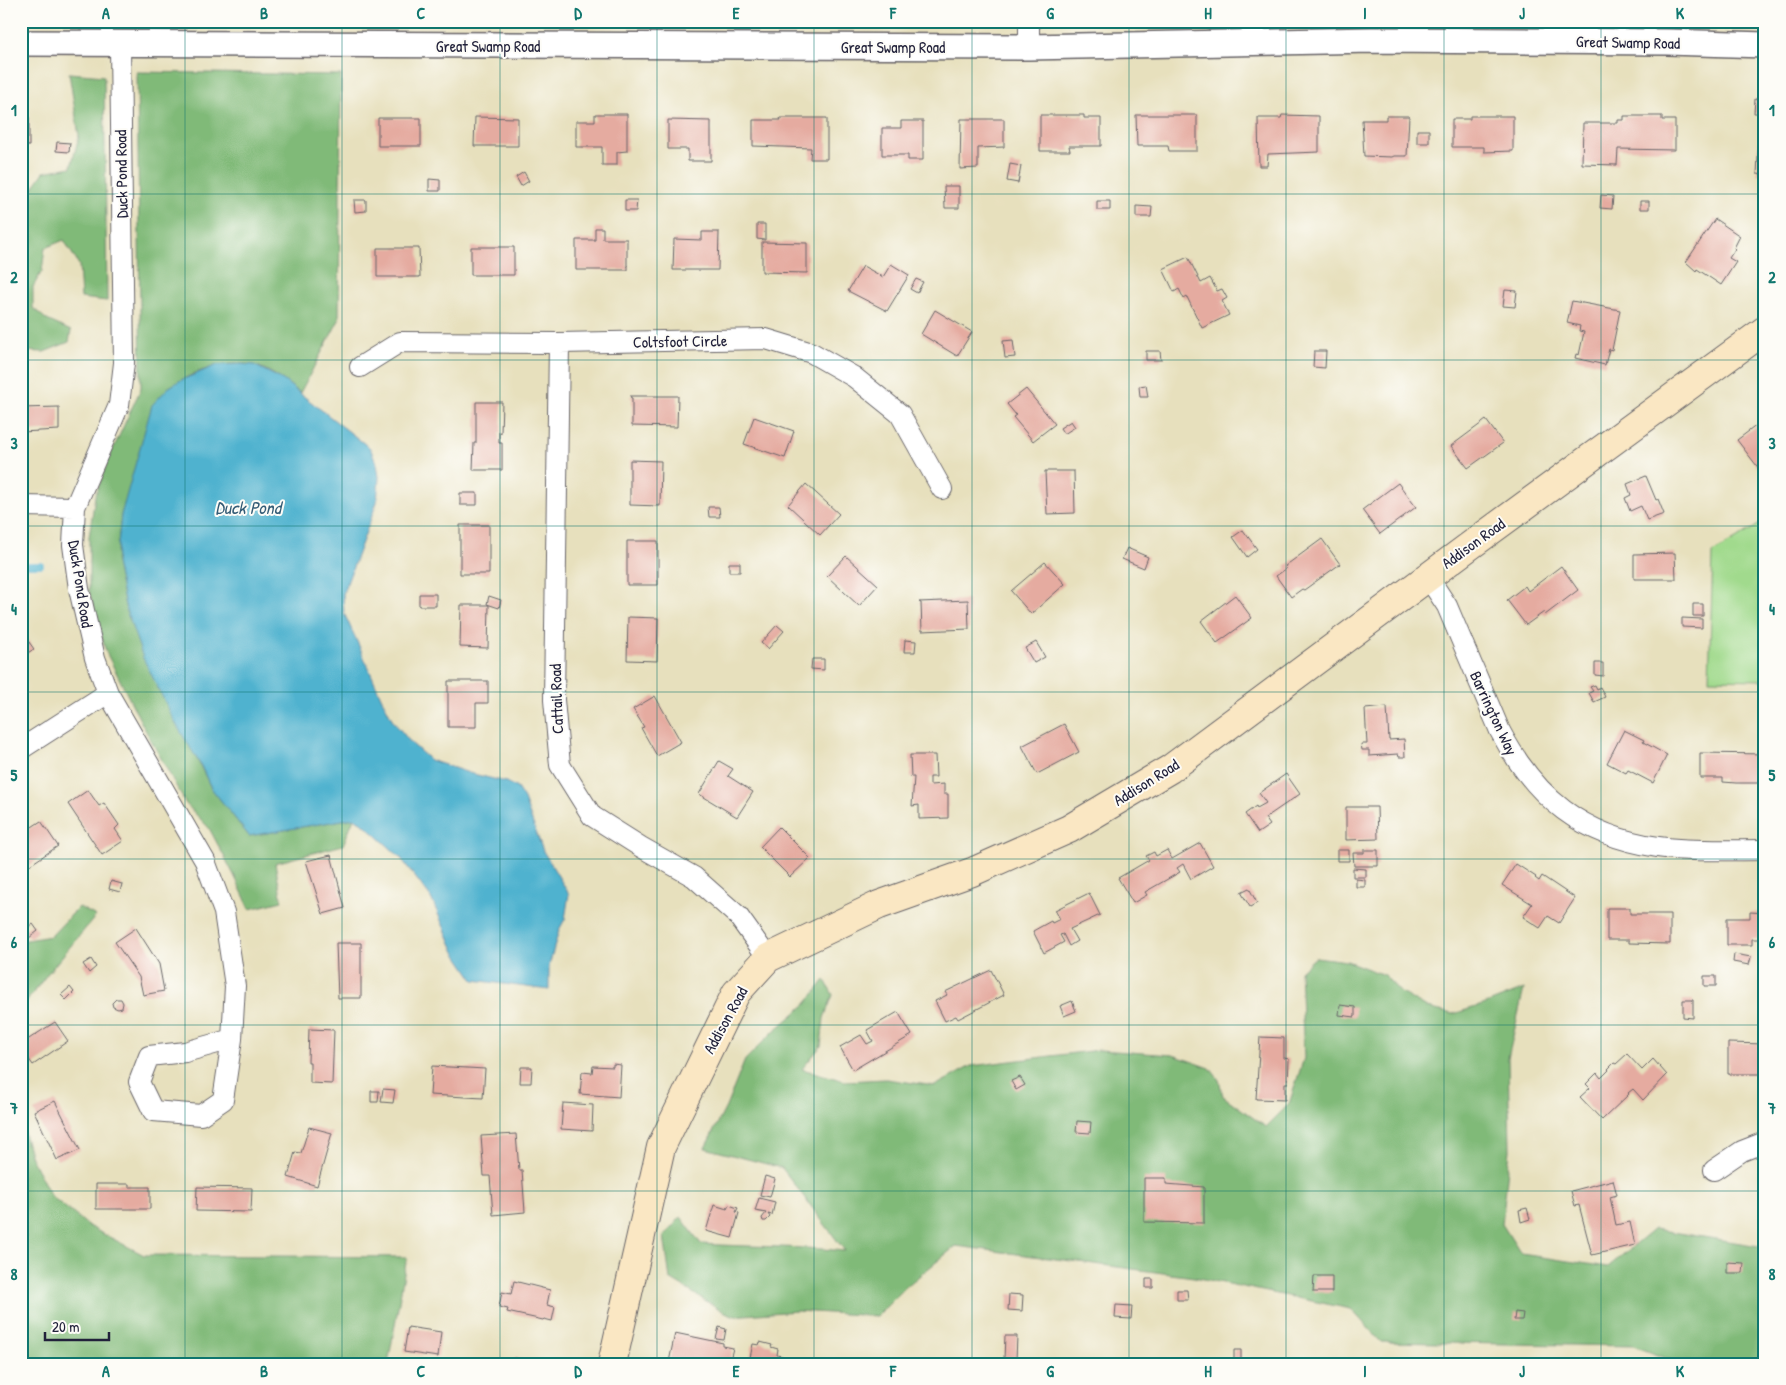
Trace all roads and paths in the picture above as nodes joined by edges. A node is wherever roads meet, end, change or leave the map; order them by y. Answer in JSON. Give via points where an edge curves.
{"nodes":[{"id":1,"x":1029,"y":21,"type":"edge"},
{"id":2,"x":21,"y":43,"type":"edge"},
{"id":3,"x":120,"y":44,"type":"junction"},
{"id":4,"x":1765,"y":45,"type":"edge"},
{"id":5,"x":1029,"y":47,"type":"junction"},
{"id":6,"x":1765,"y":330,"type":"edge"},
{"id":7,"x":559,"y":343,"type":"junction"},
{"id":8,"x":360,"y":367,"type":"dead end"},
{"id":9,"x":942,"y":489,"type":"dead end"},
{"id":10,"x":21,"y":506,"type":"edge"},
{"id":11,"x":75,"y":507,"type":"junction"},
{"id":12,"x":1428,"y":577,"type":"junction"},
{"id":13,"x":108,"y":693,"type":"junction"},
{"id":14,"x":21,"y":749,"type":"edge"},
{"id":15,"x":1765,"y":850,"type":"edge"},
{"id":16,"x":768,"y":958,"type":"junction"},
{"id":17,"x":232,"y":1039,"type":"junction"},
{"id":18,"x":1765,"y":1142,"type":"edge"},
{"id":19,"x":1714,"y":1170,"type":"dead end"},
{"id":20,"x":612,"y":1364,"type":"edge"}],
"edges":[{"from":1,"to":5,"type":"street"},
{"from":2,"to":3,"type":"street","name":"Great Swamp Road"},
{"from":3,"to":5,"type":"street","name":"Great Swamp Road"},
{"from":3,"to":11,"type":"street","name":"Duck Pond Road","via":[[124,364],[119,405]]},
{"from":4,"to":5,"type":"street","name":"Great Swamp Road","via":[[1372,40]]},
{"from":6,"to":12,"type":"main road","name":"Addison Road"},
{"from":7,"to":8,"type":"street","name":"Coltsfoot Circle","via":[[400,342]]},
{"from":7,"to":9,"type":"street","name":"Coltsfoot Circle","via":[[766,339],[812,353],[854,377],[900,414]]},
{"from":7,"to":16,"type":"street","name":"Cattail Road","via":[[554,700],[560,765],[592,816],[694,877],[738,916]]},
{"from":10,"to":11,"type":"street"},
{"from":11,"to":13,"type":"street","name":"Duck Pond Road","via":[[72,545],[79,588],[95,658]]},
{"from":12,"to":15,"type":"street","name":"Barrington Way","via":[[1455,625],[1510,751],[1536,786],[1570,816],[1592,828],[1660,848]]},
{"from":12,"to":16,"type":"main road","name":"Addison Road","via":[[1170,769],[1069,829],[972,872],[879,905]]},
{"from":13,"to":14,"type":"street"},
{"from":13,"to":17,"type":"street","name":"Duck Pond Road","via":[[205,861],[224,912],[235,986]]},
{"from":16,"to":20,"type":"main road","name":"Addison Road","via":[[736,993],[661,1146]]},
{"from":17,"to":17,"type":"street","name":"Duck Pond Road","via":[[185,1052],[149,1056],[139,1082],[153,1110],[201,1115],[223,1100]]},
{"from":18,"to":19,"type":"street","via":[[1742,1151]]}]}
